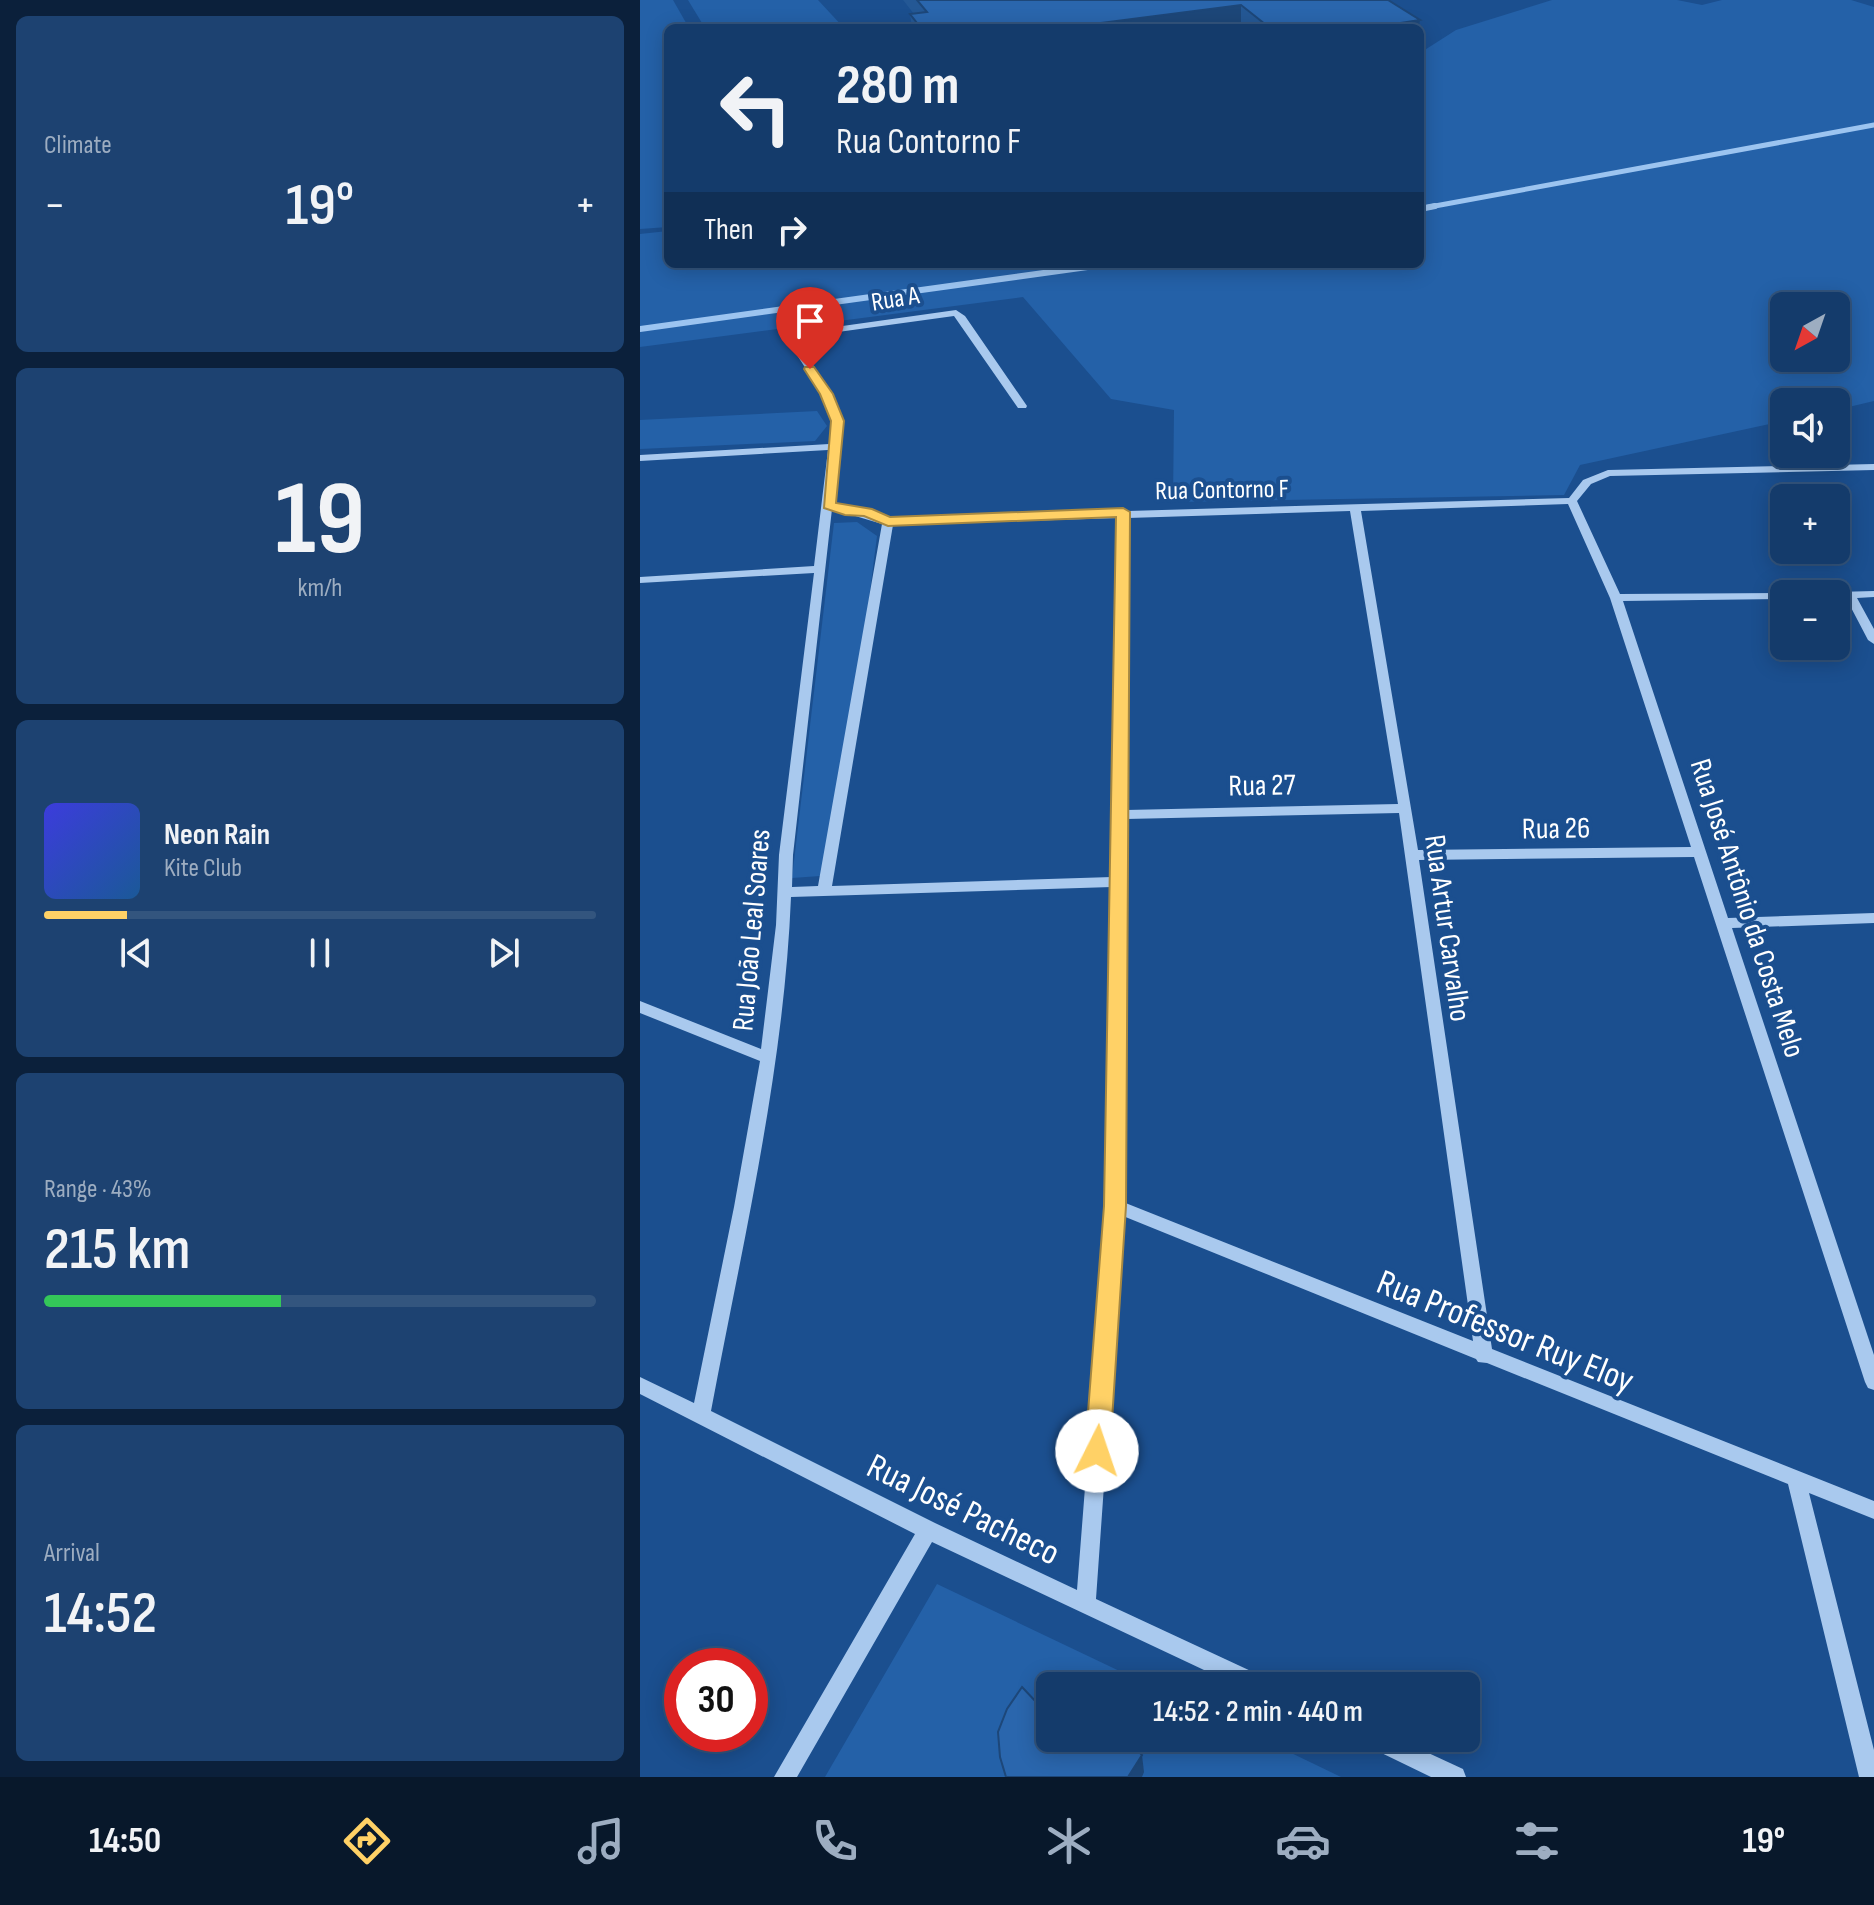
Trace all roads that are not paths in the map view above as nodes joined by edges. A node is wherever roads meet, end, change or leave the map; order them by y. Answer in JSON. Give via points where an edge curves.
{"nodes":[{"id":1,"x":795,"y":338,"type":"joint"},
{"id":2,"x":1022,"y":406,"type":"dead end"},
{"id":3,"x":835,"y":447,"type":"junction"},
{"id":4,"x":640,"y":458,"type":"edge"},
{"id":5,"x":1874,"y":467,"type":"edge"},
{"id":6,"x":1572,"y":501,"type":"junction"},
{"id":7,"x":829,"y":505,"type":"junction"},
{"id":8,"x":1355,"y":509,"type":"junction"},
{"id":9,"x":1123,"y":512,"type":"junction"},
{"id":10,"x":888,"y":522,"type":"junction"},
{"id":11,"x":819,"y":569,"type":"junction"},
{"id":12,"x":640,"y":580,"type":"edge"},
{"id":13,"x":1874,"y":594,"type":"edge"},
{"id":14,"x":1850,"y":595,"type":"joint"},
{"id":15,"x":1770,"y":596,"type":"edge"},
{"id":16,"x":1616,"y":598,"type":"junction"},
{"id":17,"x":1874,"y":640,"type":"edge"},
{"id":18,"x":1405,"y":808,"type":"junction"},
{"id":19,"x":1121,"y":815,"type":"junction"},
{"id":20,"x":1701,"y":852,"type":"junction"},
{"id":21,"x":1412,"y":855,"type":"junction"},
{"id":22,"x":1120,"y":882,"type":"junction"},
{"id":23,"x":824,"y":889,"type":"junction"},
{"id":24,"x":785,"y":892,"type":"junction"},
{"id":25,"x":1874,"y":918,"type":"edge"},
{"id":26,"x":1724,"y":923,"type":"junction"},
{"id":27,"x":640,"y":1007,"type":"edge"},
{"id":28,"x":767,"y":1058,"type":"junction"},
{"id":29,"x":1115,"y":1206,"type":"junction"},
{"id":30,"x":1484,"y":1356,"type":"junction"},
{"id":31,"x":1874,"y":1382,"type":"edge"},
{"id":32,"x":640,"y":1385,"type":"edge"},
{"id":33,"x":701,"y":1415,"type":"junction"},
{"id":34,"x":1796,"y":1480,"type":"junction"},
{"id":35,"x":1874,"y":1510,"type":"edge"},
{"id":36,"x":928,"y":1530,"type":"junction"},
{"id":37,"x":1086,"y":1604,"type":"junction"},
{"id":38,"x":1231,"y":1672,"type":"edge"},
{"id":39,"x":1402,"y":1752,"type":"edge"},
{"id":40,"x":785,"y":1777,"type":"edge"},
{"id":41,"x":1455,"y":1777,"type":"edge"},
{"id":42,"x":1870,"y":1777,"type":"edge"}],
"edges":[{"from":1,"to":2,"type":"street","name":"Rua A","via":[[956,313]]},
{"from":1,"to":3,"type":"street","name":"Rua João Leal Soares","via":[[793,344],[834,408]]},
{"from":3,"to":4,"type":"street"},
{"from":3,"to":7,"type":"street","name":"Rua João Leal Soares"},
{"from":5,"to":6,"type":"street","via":[[1608,473],[1587,482]]},
{"from":6,"to":8,"type":"street","name":"Rua Contorno F"},
{"from":6,"to":16,"type":"street","name":"Rua José Antônio da Costa Melo"},
{"from":7,"to":10,"type":"street","name":"Rua Contorno F"},
{"from":7,"to":11,"type":"street","name":"Rua João Leal Soares"},
{"from":8,"to":9,"type":"street","name":"Rua Contorno F"},
{"from":8,"to":18,"type":"street","name":"Rua Artur Carvalho"},
{"from":9,"to":10,"type":"street","name":"Rua Contorno F"},
{"from":9,"to":19,"type":"street"},
{"from":10,"to":23,"type":"street"},
{"from":11,"to":12,"type":"street"},
{"from":11,"to":24,"type":"street","name":"Rua João Leal Soares"},
{"from":13,"to":14,"type":"street"},
{"from":14,"to":17,"type":"street"},
{"from":15,"to":16,"type":"street"},
{"from":16,"to":20,"type":"street","name":"Rua José Antônio da Costa Melo"},
{"from":18,"to":19,"type":"street","name":"Rua 27"},
{"from":18,"to":21,"type":"street","name":"Rua Artur Carvalho"},
{"from":19,"to":22,"type":"street"},
{"from":20,"to":21,"type":"street","name":"Rua 26"},
{"from":20,"to":26,"type":"street","name":"Rua José Antônio da Costa Melo"},
{"from":21,"to":30,"type":"street","name":"Rua Artur Carvalho"},
{"from":22,"to":23,"type":"street"},
{"from":22,"to":29,"type":"street"},
{"from":23,"to":24,"type":"street"},
{"from":24,"to":28,"type":"street","name":"Rua João Leal Soares"},
{"from":25,"to":26,"type":"street"},
{"from":26,"to":31,"type":"street","name":"Rua José Antônio da Costa Melo"},
{"from":27,"to":28,"type":"street"},
{"from":28,"to":33,"type":"street","name":"Rua João Leal Soares"},
{"from":29,"to":30,"type":"street","name":"Rua Professor Ruy Eloy"},
{"from":29,"to":37,"type":"street"},
{"from":30,"to":34,"type":"street","name":"Rua Professor Ruy Eloy"},
{"from":32,"to":33,"type":"street","name":"Rua José Pacheco"},
{"from":33,"to":36,"type":"street","name":"Rua José Pacheco"},
{"from":34,"to":35,"type":"street","name":"Rua Professor Ruy Eloy"},
{"from":34,"to":42,"type":"street"},
{"from":36,"to":37,"type":"street","name":"Rua José Pacheco"},
{"from":36,"to":40,"type":"street"},
{"from":37,"to":38,"type":"street","name":"Rua José Pacheco"},
{"from":39,"to":41,"type":"street"}]}
